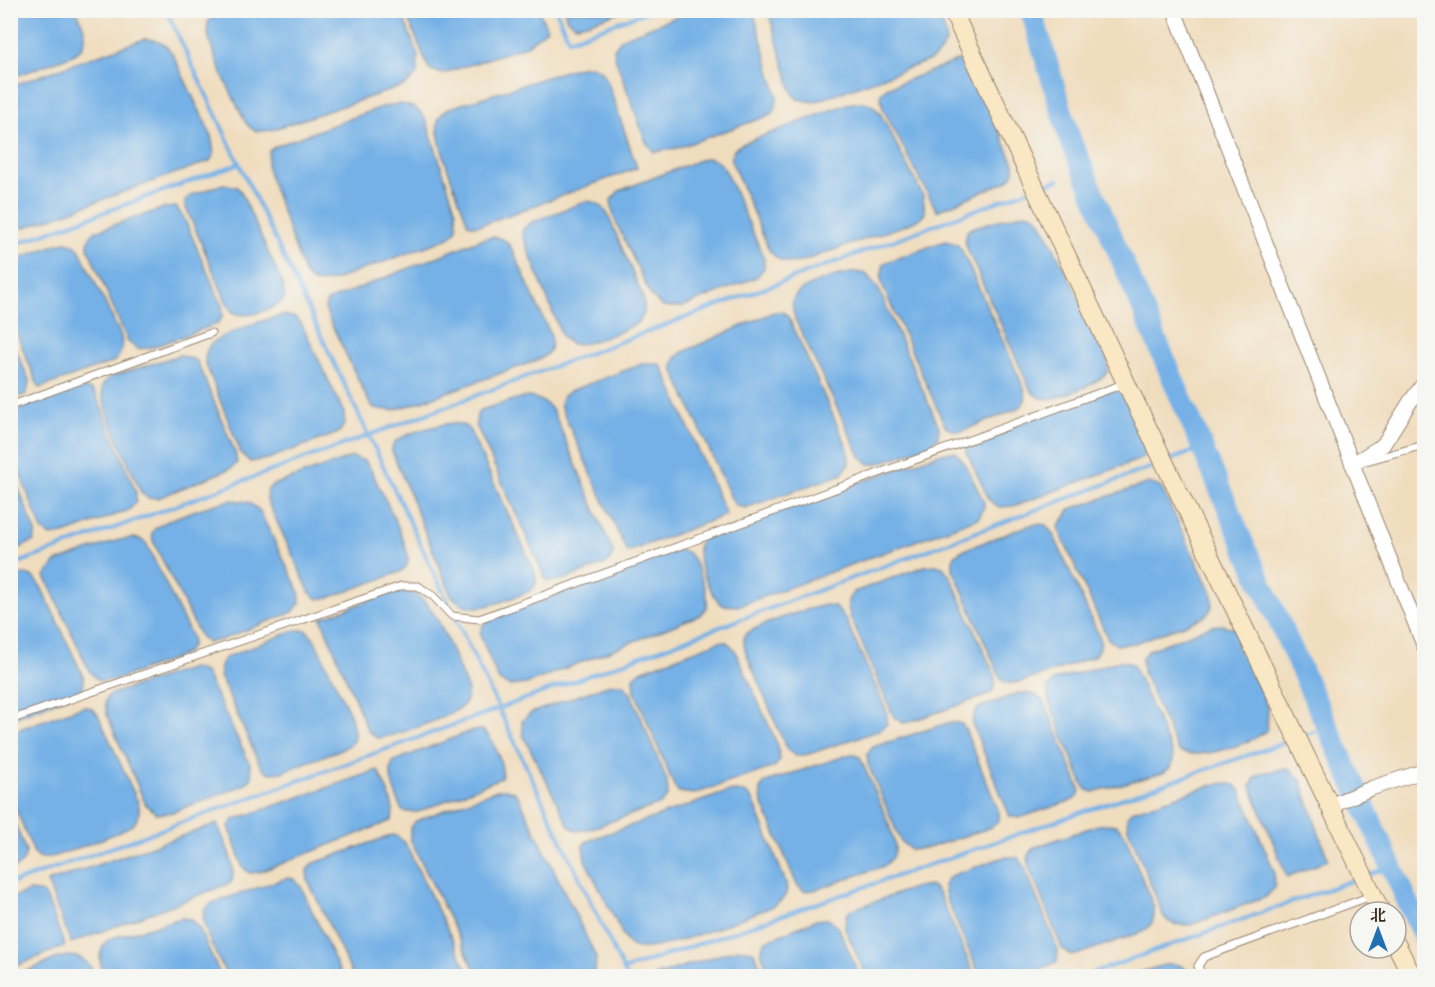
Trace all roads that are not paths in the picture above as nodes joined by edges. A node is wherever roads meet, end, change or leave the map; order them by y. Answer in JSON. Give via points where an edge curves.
{"nodes":[{"id":1,"x":952,"y":10,"type":"edge"},
{"id":2,"x":1174,"y":10,"type":"edge"},
{"id":3,"x":211,"y":333,"type":"dead end"},
{"id":4,"x":1126,"y":382,"type":"junction"},
{"id":5,"x":1425,"y":383,"type":"edge"},
{"id":6,"x":10,"y":405,"type":"edge"},
{"id":7,"x":1425,"y":445,"type":"edge"},
{"id":8,"x":1352,"y":464,"type":"junction"},
{"id":9,"x":1425,"y":646,"type":"edge"},
{"id":10,"x":10,"y":720,"type":"edge"},
{"id":11,"x":1425,"y":771,"type":"edge"},
{"id":12,"x":1335,"y":803,"type":"junction"},
{"id":13,"x":1373,"y":895,"type":"junction"},
{"id":14,"x":1375,"y":900,"type":"edge"},
{"id":15,"x":1404,"y":960,"type":"edge"},
{"id":16,"x":1202,"y":976,"type":"edge"},
{"id":17,"x":1412,"y":976,"type":"edge"}],
"edges":[{"from":1,"to":4,"type":"street"},
{"from":2,"to":8,"type":"street"},
{"from":3,"to":6,"type":"lane"},
{"from":4,"to":10,"type":"lane","via":[[479,619],[452,615],[418,586],[401,586]]},
{"from":4,"to":12,"type":"street"},
{"from":5,"to":8,"type":"street","via":[[1383,445]]},
{"from":7,"to":8,"type":"lane"},
{"from":8,"to":9,"type":"street"},
{"from":11,"to":12,"type":"street"},
{"from":12,"to":13,"type":"street"},
{"from":13,"to":14,"type":"street"},
{"from":13,"to":16,"type":"lane","via":[[1204,957],[1198,966]]},
{"from":15,"to":17,"type":"street"}]}
